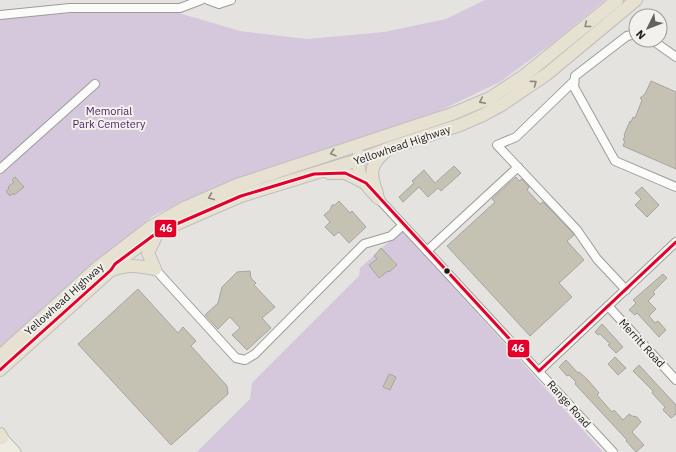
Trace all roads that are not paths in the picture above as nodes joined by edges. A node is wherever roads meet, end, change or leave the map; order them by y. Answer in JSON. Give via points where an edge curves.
{"nodes":[{"id":1,"x":201,"y":0,"type":"edge"},
{"id":2,"x":208,"y":0,"type":"edge"},
{"id":3,"x":230,"y":0,"type":"edge"},
{"id":4,"x":617,"y":0,"type":"edge"},
{"id":5,"x":635,"y":1,"type":"edge"},
{"id":6,"x":0,"y":15,"type":"edge"},
{"id":7,"x":628,"y":36,"type":"edge"},
{"id":8,"x":663,"y":48,"type":"edge"},
{"id":9,"x":676,"y":57,"type":"edge"},
{"id":10,"x":573,"y":82,"type":"junction"},
{"id":11,"x":95,"y":84,"type":"dead end"},
{"id":12,"x":370,"y":142,"type":"junction"},
{"id":13,"x":392,"y":146,"type":"junction"},
{"id":14,"x":358,"y":160,"type":"junction"},
{"id":15,"x":518,"y":167,"type":"junction"},
{"id":16,"x":0,"y":169,"type":"edge"},
{"id":17,"x":314,"y":174,"type":"junction"},
{"id":18,"x":366,"y":183,"type":"junction"},
{"id":19,"x":676,"y":187,"type":"edge"},
{"id":20,"x":378,"y":198,"type":"junction"},
{"id":21,"x":403,"y":225,"type":"junction"},
{"id":22,"x":158,"y":232,"type":"junction"},
{"id":23,"x":676,"y":243,"type":"edge"},
{"id":24,"x":427,"y":251,"type":"junction"},
{"id":25,"x":155,"y":269,"type":"junction"},
{"id":26,"x":111,"y":270,"type":"junction"},
{"id":27,"x":626,"y":290,"type":"junction"},
{"id":28,"x":608,"y":306,"type":"junction"},
{"id":29,"x":0,"y":356,"type":"edge"},
{"id":30,"x":1,"y":370,"type":"edge"},
{"id":31,"x":539,"y":371,"type":"junction"},
{"id":32,"x":676,"y":380,"type":"edge"},
{"id":33,"x":1,"y":439,"type":"edge"},
{"id":34,"x":3,"y":452,"type":"edge"},
{"id":35,"x":15,"y":452,"type":"edge"},
{"id":36,"x":613,"y":452,"type":"edge"}],
"edges":[{"from":1,"to":6,"type":"street","via":[[180,8],[70,8]]},
{"from":2,"to":3,"type":"street","via":[[219,4]]},
{"from":4,"to":12,"type":"highway","name":"Yellowhead Highway","one_way":true,"via":[[525,75],[490,98]]},
{"from":13,"to":5,"type":"highway","name":"Yellowhead Highway","one_way":true,"via":[[483,116],[547,74]]},
{"from":7,"to":10,"type":"street","via":[[574,76]]},
{"from":8,"to":9,"type":"street"},
{"from":10,"to":15,"type":"street","via":[[516,137],[497,145]]},
{"from":10,"to":19,"type":"street","via":[[614,161]]},
{"from":11,"to":16,"type":"street"},
{"from":12,"to":14,"type":"highway","via":[[361,149]]},
{"from":12,"to":29,"type":"highway","name":"Yellowhead Highway","one_way":true,"via":[[237,185],[184,208],[149,228],[97,268]]},
{"from":13,"to":14,"type":"highway","name":"Yellowhead Highway"},
{"from":13,"to":20,"type":"highway","via":[[372,166],[372,180]]},
{"from":14,"to":17,"type":"highway","name":"Yellowhead Highway"},
{"from":14,"to":18,"type":"highway","via":[[357,169]]},
{"from":15,"to":24,"type":"street"},
{"from":15,"to":27,"type":"street","via":[[576,230],[597,259]]},
{"from":17,"to":18,"type":"highway","via":[[345,173]]},
{"from":17,"to":22,"type":"highway","name":"Yellowhead Highway","via":[[241,196]]},
{"from":18,"to":20,"type":"highway"},
{"from":20,"to":21,"type":"street","name":"Range Road"},
{"from":21,"to":24,"type":"street","name":"Range Road"},
{"from":21,"to":25,"type":"street","via":[[391,236],[364,244],[255,354],[245,360],[236,358]]},
{"from":22,"to":25,"type":"highway","via":[[148,252]]},
{"from":22,"to":26,"type":"highway","name":"Yellowhead Highway","via":[[115,264]]},
{"from":23,"to":27,"type":"street"},
{"from":24,"to":31,"type":"street","name":"Range Road"},
{"from":25,"to":26,"type":"highway","via":[[125,266]]},
{"from":26,"to":30,"type":"highway","name":"Yellowhead Highway"},
{"from":27,"to":28,"type":"street"},
{"from":28,"to":31,"type":"street"},
{"from":28,"to":32,"type":"street","name":"Merritt Road"},
{"from":31,"to":36,"type":"street","name":"Range Road"},
{"from":33,"to":34,"type":"main road"},
{"from":33,"to":35,"type":"main road"}]}
